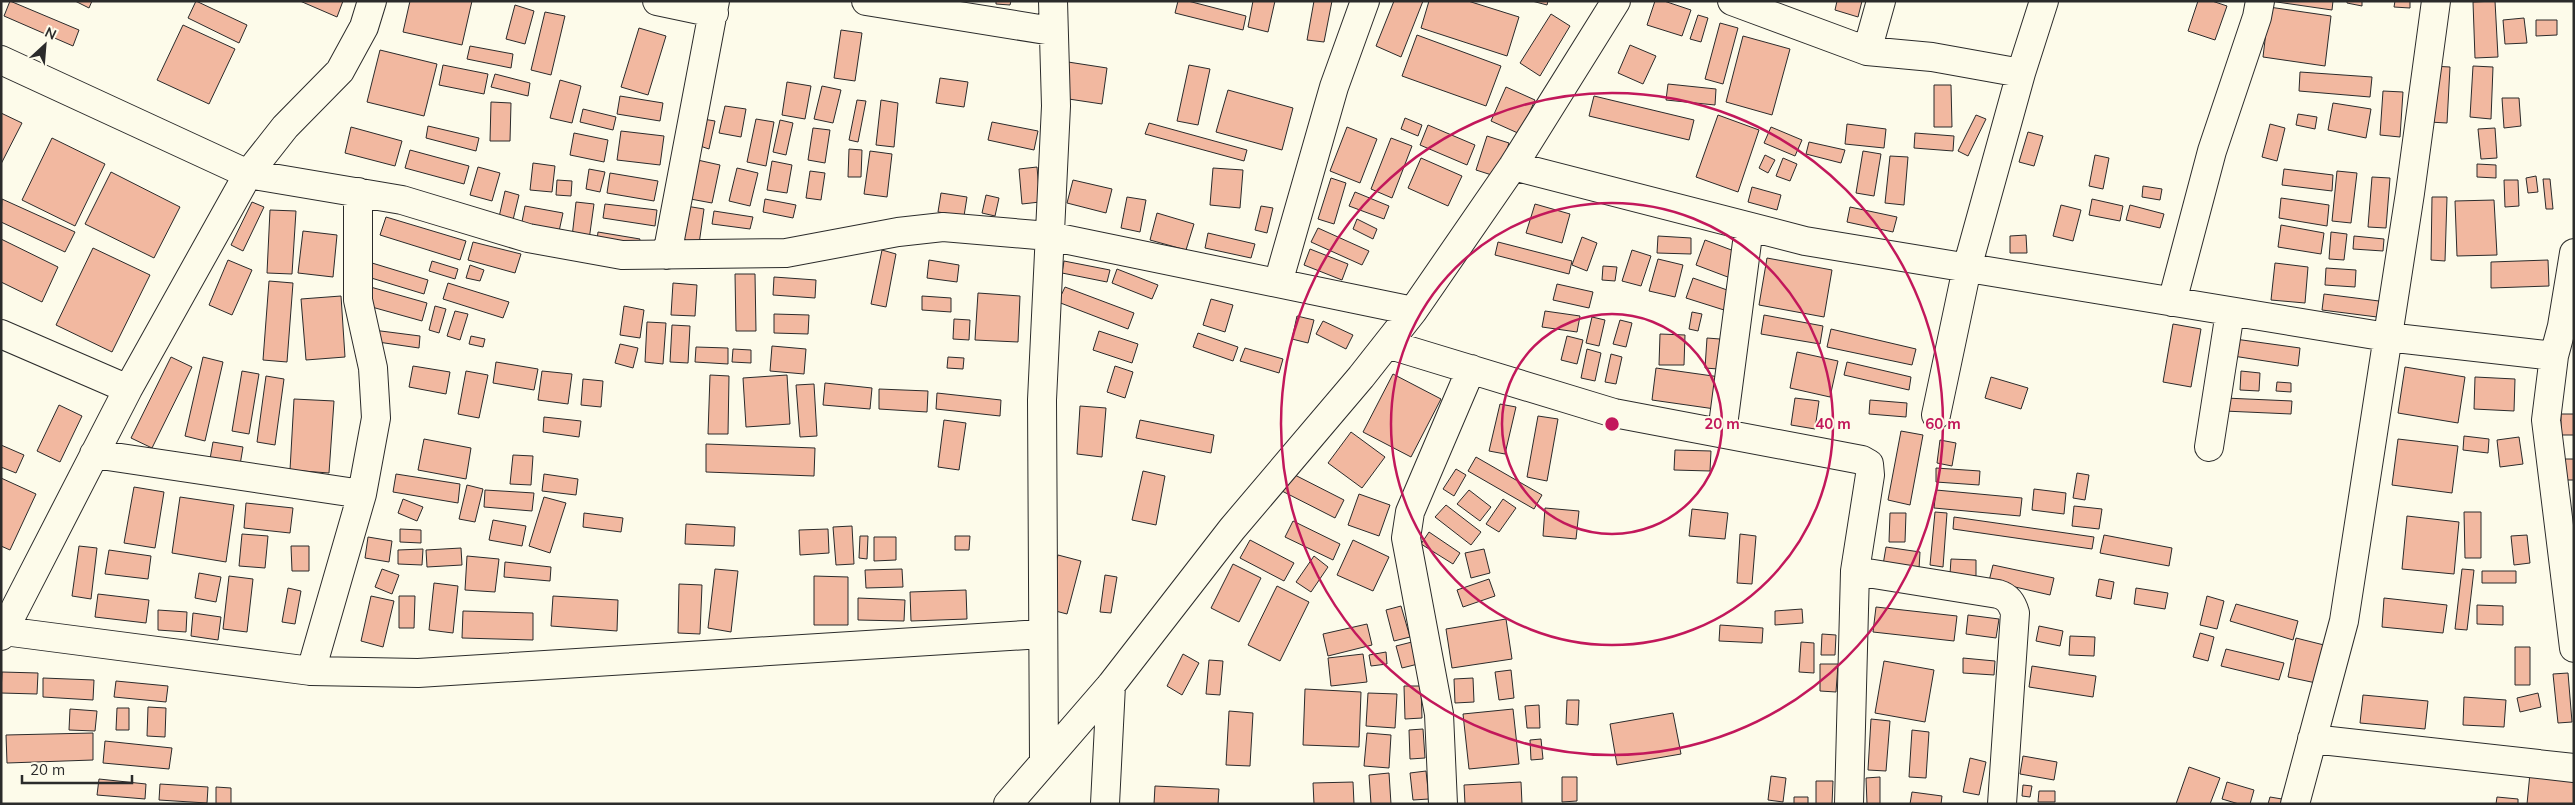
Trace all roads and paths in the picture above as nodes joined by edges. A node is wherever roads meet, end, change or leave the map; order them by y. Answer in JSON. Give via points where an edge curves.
{"nodes":[{"id":1,"x":372,"y":1,"type":"edge"},
{"id":2,"x":657,"y":1,"type":"edge"},
{"id":3,"x":866,"y":1,"type":"edge"},
{"id":4,"x":1053,"y":1,"type":"edge"},
{"id":5,"x":1365,"y":1,"type":"edge"},
{"id":6,"x":1616,"y":1,"type":"edge"},
{"id":7,"x":1732,"y":1,"type":"edge"},
{"id":8,"x":1880,"y":1,"type":"edge"},
{"id":9,"x":2044,"y":1,"type":"edge"},
{"id":10,"x":2260,"y":1,"type":"edge"},
{"id":11,"x":2436,"y":1,"type":"edge"},
{"id":12,"x":714,"y":7,"type":"edge"},
{"id":13,"x":1052,"y":31,"type":"junction"},
{"id":14,"x":1867,"y":51,"type":"junction"},
{"id":15,"x":1,"y":60,"type":"edge"},
{"id":16,"x":2021,"y":73,"type":"junction"},
{"id":17,"x":1513,"y":166,"type":"junction"},
{"id":18,"x":248,"y":174,"type":"junction"},
{"id":19,"x":358,"y":192,"type":"junction"},
{"id":20,"x":1749,"y":227,"type":"junction"},
{"id":21,"x":1049,"y":236,"type":"junction"},
{"id":22,"x":2574,"y":253,"type":"edge"},
{"id":23,"x":667,"y":255,"type":"junction"},
{"id":24,"x":1966,"y":268,"type":"junction"},
{"id":25,"x":1278,"y":283,"type":"junction"},
{"id":26,"x":2172,"y":302,"type":"junction"},
{"id":27,"x":1413,"y":311,"type":"junction"},
{"id":28,"x":2230,"y":312,"type":"junction"},
{"id":29,"x":2568,"y":330,"type":"edge"},
{"id":30,"x":1,"y":334,"type":"edge"},
{"id":31,"x":2387,"y":337,"type":"junction"},
{"id":32,"x":1387,"y":344,"type":"junction"},
{"id":33,"x":2554,"y":356,"type":"junction"},
{"id":34,"x":1471,"y":369,"type":"junction"},
{"id":35,"x":128,"y":388,"type":"junction"},
{"id":36,"x":1936,"y":415,"type":"dead end"},
{"id":37,"x":1722,"y":433,"type":"junction"},
{"id":38,"x":2209,"y":447,"type":"dead end"},
{"id":39,"x":94,"y":454,"type":"junction"},
{"id":40,"x":362,"y":494,"type":"junction"},
{"id":41,"x":1855,"y":571,"type":"junction"},
{"id":42,"x":4,"y":624,"type":"edge"},
{"id":43,"x":1042,"y":634,"type":"junction"},
{"id":44,"x":2574,"y":648,"type":"edge"},
{"id":45,"x":311,"y":671,"type":"junction"},
{"id":46,"x":1111,"y":685,"type":"junction"},
{"id":47,"x":2312,"y":739,"type":"junction"},
{"id":48,"x":1044,"y":760,"type":"junction"},
{"id":49,"x":2574,"y":768,"type":"edge"},
{"id":50,"x":1008,"y":804,"type":"edge"},
{"id":51,"x":1105,"y":804,"type":"edge"},
{"id":52,"x":1443,"y":804,"type":"edge"},
{"id":53,"x":1849,"y":804,"type":"edge"},
{"id":54,"x":2002,"y":804,"type":"edge"},
{"id":55,"x":2295,"y":804,"type":"edge"}],
"edges":[{"from":1,"to":18,"type":"street","via":[[364,27],[340,71],[285,127]]},
{"from":2,"to":12,"type":"street"},
{"from":3,"to":13,"type":"street"},
{"from":4,"to":13,"type":"street"},
{"from":5,"to":25,"type":"street","via":[[1334,87]]},
{"from":6,"to":17,"type":"street"},
{"from":7,"to":14,"type":"street"},
{"from":8,"to":14,"type":"street"},
{"from":9,"to":16,"type":"street"},
{"from":10,"to":26,"type":"street","via":[[2212,152]]},
{"from":11,"to":31,"type":"street"},
{"from":12,"to":23,"type":"street"},
{"from":13,"to":21,"type":"street","via":[[1056,106]]},
{"from":14,"to":16,"type":"street","via":[[1932,57]]},
{"from":15,"to":18,"type":"street"},
{"from":16,"to":24,"type":"street"},
{"from":17,"to":20,"type":"street"},
{"from":17,"to":27,"type":"street"},
{"from":18,"to":19,"type":"street"},
{"from":18,"to":35,"type":"street"},
{"from":19,"to":23,"type":"street","via":[[402,200],[528,238],[622,255]]},
{"from":19,"to":40,"type":"street","via":[[358,300],[373,368],[376,418]]},
{"from":20,"to":24,"type":"street","via":[[1804,241]]},
{"from":20,"to":37,"type":"street"},
{"from":21,"to":23,"type":"street","via":[[943,227],[786,253]]},
{"from":21,"to":25,"type":"street"},
{"from":21,"to":43,"type":"street","via":[[1042,400]]},
{"from":22,"to":29,"type":"street"},
{"from":24,"to":26,"type":"street"},
{"from":24,"to":36,"type":"street"},
{"from":25,"to":27,"type":"street"},
{"from":26,"to":28,"type":"street"},
{"from":27,"to":32,"type":"street"},
{"from":28,"to":31,"type":"street"},
{"from":28,"to":38,"type":"street"},
{"from":29,"to":33,"type":"street"},
{"from":30,"to":35,"type":"street"},
{"from":31,"to":33,"type":"street"},
{"from":31,"to":47,"type":"street","via":[[2344,621]]},
{"from":32,"to":34,"type":"street"},
{"from":32,"to":46,"type":"street","via":[[1232,529]]},
{"from":33,"to":44,"type":"street","via":[[2546,420]]},
{"from":34,"to":37,"type":"street","via":[[1614,413]]},
{"from":34,"to":52,"type":"street","via":[[1410,512],[1406,538],[1439,714]]},
{"from":35,"to":39,"type":"street"},
{"from":37,"to":41,"type":"street","via":[[1869,464]]},
{"from":39,"to":40,"type":"street"},
{"from":39,"to":42,"type":"street"},
{"from":40,"to":45,"type":"street"},
{"from":41,"to":53,"type":"street"},
{"from":41,"to":54,"type":"street","via":[[1998,594],[2012,603],[2015,613]]},
{"from":42,"to":45,"type":"street"},
{"from":43,"to":45,"type":"street","via":[[418,673]]},
{"from":43,"to":48,"type":"street"},
{"from":46,"to":48,"type":"street"},
{"from":46,"to":51,"type":"street"},
{"from":47,"to":49,"type":"street"},
{"from":47,"to":55,"type":"street"},
{"from":48,"to":50,"type":"street"}]}
